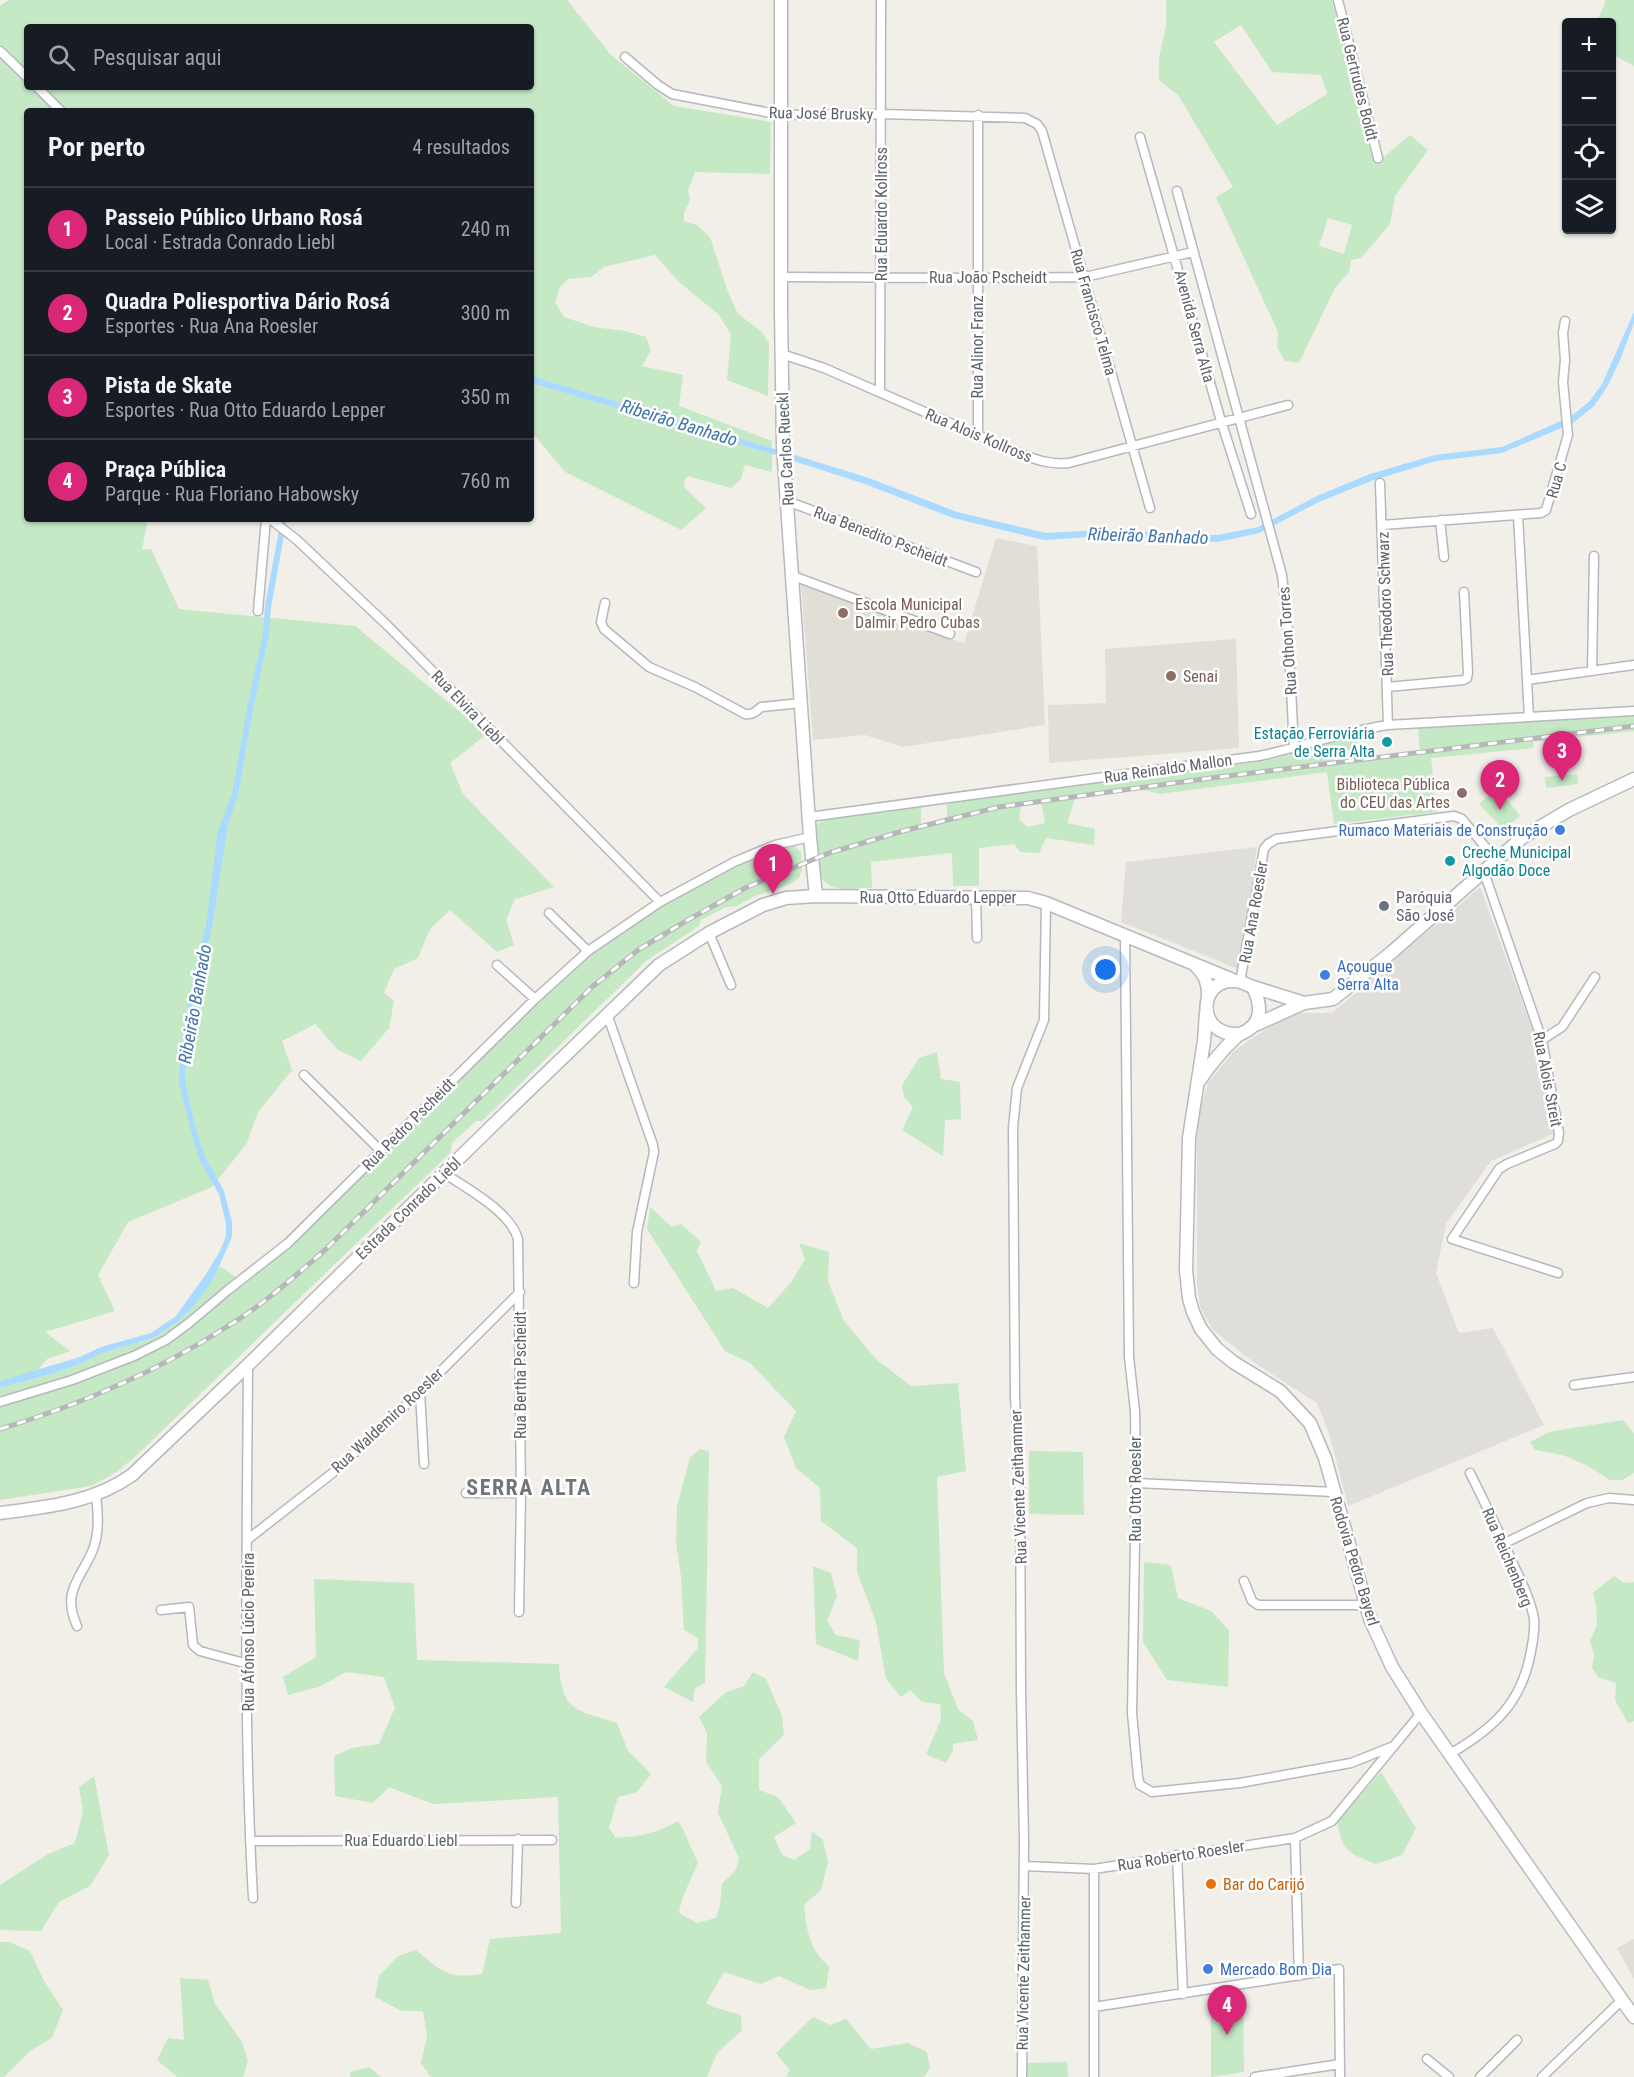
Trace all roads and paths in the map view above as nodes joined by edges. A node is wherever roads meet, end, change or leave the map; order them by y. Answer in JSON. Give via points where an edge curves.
{"nodes":[{"id":1,"x":781,"y":0,"type":"edge"},
{"id":2,"x":881,"y":0,"type":"edge"},
{"id":3,"x":1338,"y":0,"type":"edge"},
{"id":4,"x":0,"y":51,"type":"edge"},
{"id":5,"x":625,"y":57,"type":"dead end"},
{"id":6,"x":24,"y":74,"type":"edge"},
{"id":7,"x":40,"y":90,"type":"edge"},
{"id":8,"x":58,"y":108,"type":"edge"},
{"id":9,"x":882,"y":114,"type":"junction"},
{"id":10,"x":781,"y":115,"type":"junction"},
{"id":11,"x":978,"y":116,"type":"junction"},
{"id":12,"x":1032,"y":120,"type":"joint"},
{"id":13,"x":1140,"y":137,"type":"dead end"},
{"id":14,"x":1378,"y":158,"type":"dead end"},
{"id":15,"x":1177,"y":191,"type":"dead end"},
{"id":16,"x":1192,"y":252,"type":"junction"},
{"id":17,"x":1175,"y":255,"type":"junction"},
{"id":18,"x":1085,"y":276,"type":"junction"},
{"id":19,"x":781,"y":277,"type":"junction"},
{"id":20,"x":880,"y":277,"type":"junction"},
{"id":21,"x":977,"y":278,"type":"junction"},
{"id":22,"x":1565,"y":321,"type":"dead end"},
{"id":23,"x":782,"y":354,"type":"junction"},
{"id":24,"x":880,"y":392,"type":"junction"},
{"id":25,"x":1288,"y":405,"type":"dead end"},
{"id":26,"x":1239,"y":417,"type":"junction"},
{"id":27,"x":1221,"y":421,"type":"junction"},
{"id":28,"x":978,"y":435,"type":"junction"},
{"id":29,"x":1132,"y":446,"type":"junction"},
{"id":30,"x":1380,"y":483,"type":"dead end"},
{"id":31,"x":787,"y":501,"type":"junction"},
{"id":32,"x":1150,"y":508,"type":"dead end"},
{"id":33,"x":1266,"y":513,"type":"joint"},
{"id":34,"x":1251,"y":514,"type":"dead end"},
{"id":35,"x":1518,"y":515,"type":"junction"},
{"id":36,"x":1440,"y":520,"type":"junction"},
{"id":37,"x":270,"y":522,"type":"edge"},
{"id":38,"x":271,"y":522,"type":"edge"},
{"id":39,"x":1382,"y":525,"type":"junction"},
{"id":40,"x":1594,"y":556,"type":"dead end"},
{"id":41,"x":1444,"y":557,"type":"dead end"},
{"id":42,"x":976,"y":572,"type":"dead end"},
{"id":43,"x":793,"y":576,"type":"junction"},
{"id":44,"x":1464,"y":592,"type":"dead end"},
{"id":45,"x":605,"y":603,"type":"dead end"},
{"id":46,"x":258,"y":610,"type":"dead end"},
{"id":47,"x":950,"y":634,"type":"dead end"},
{"id":48,"x":1634,"y":665,"type":"edge"},
{"id":49,"x":1592,"y":671,"type":"junction"},
{"id":50,"x":1527,"y":680,"type":"junction"},
{"id":51,"x":1387,"y":687,"type":"junction"},
{"id":52,"x":801,"y":703,"type":"junction"},
{"id":53,"x":1634,"y":711,"type":"edge"},
{"id":54,"x":1529,"y":717,"type":"junction"},
{"id":55,"x":1388,"y":725,"type":"junction"},
{"id":56,"x":1294,"y":748,"type":"junction"},
{"id":57,"x":1634,"y":779,"type":"edge"},
{"id":58,"x":809,"y":817,"type":"junction"},
{"id":59,"x":810,"y":837,"type":"junction"},
{"id":60,"x":1497,"y":861,"type":"junction"},
{"id":61,"x":1484,"y":872,"type":"junction"},
{"id":62,"x":816,"y":896,"type":"junction"},
{"id":63,"x":976,"y":896,"type":"junction"},
{"id":64,"x":660,"y":902,"type":"junction"},
{"id":65,"x":1046,"y":903,"type":"junction"},
{"id":66,"x":549,"y":913,"type":"dead end"},
{"id":67,"x":709,"y":933,"type":"junction"},
{"id":68,"x":1125,"y":934,"type":"junction"},
{"id":69,"x":977,"y":938,"type":"dead end"},
{"id":70,"x":588,"y":951,"type":"junction"},
{"id":71,"x":1192,"y":962,"type":"junction"},
{"id":72,"x":496,"y":964,"type":"dead end"},
{"id":73,"x":1595,"y":977,"type":"dead end"},
{"id":74,"x":1242,"y":983,"type":"junction"},
{"id":75,"x":731,"y":985,"type":"dead end"},
{"id":76,"x":1208,"y":996,"type":"junction"},
{"id":77,"x":535,"y":999,"type":"junction"},
{"id":78,"x":1304,"y":1003,"type":"junction"},
{"id":79,"x":1206,"y":1013,"type":"junction"},
{"id":80,"x":607,"y":1014,"type":"junction"},
{"id":81,"x":1252,"y":1026,"type":"junction"},
{"id":82,"x":1239,"y":1034,"type":"junction"},
{"id":83,"x":1542,"y":1040,"type":"junction"},
{"id":84,"x":304,"y":1075,"type":"dead end"},
{"id":85,"x":1197,"y":1084,"type":"junction"},
{"id":86,"x":381,"y":1151,"type":"junction"},
{"id":87,"x":444,"y":1173,"type":"junction"},
{"id":88,"x":1558,"y":1273,"type":"dead end"},
{"id":89,"x":634,"y":1283,"type":"dead end"},
{"id":90,"x":520,"y":1292,"type":"junction"},
{"id":91,"x":248,"y":1365,"type":"junction"},
{"id":92,"x":1634,"y":1377,"type":"edge"},
{"id":93,"x":1574,"y":1385,"type":"dead end"},
{"id":94,"x":420,"y":1392,"type":"junction"},
{"id":95,"x":0,"y":1402,"type":"edge"},
{"id":96,"x":424,"y":1464,"type":"dead end"},
{"id":97,"x":1470,"y":1473,"type":"dead end"},
{"id":98,"x":1136,"y":1483,"type":"junction"},
{"id":99,"x":1334,"y":1492,"type":"junction"},
{"id":100,"x":466,"y":1493,"type":"dead end"},
{"id":101,"x":521,"y":1493,"type":"junction"},
{"id":102,"x":96,"y":1495,"type":"junction"},
{"id":103,"x":1634,"y":1500,"type":"edge"},
{"id":104,"x":0,"y":1513,"type":"edge"},
{"id":105,"x":247,"y":1540,"type":"junction"},
{"id":106,"x":1505,"y":1543,"type":"junction"},
{"id":107,"x":1244,"y":1581,"type":"dead end"},
{"id":108,"x":1365,"y":1605,"type":"junction"},
{"id":109,"x":161,"y":1610,"type":"dead end"},
{"id":110,"x":519,"y":1612,"type":"dead end"},
{"id":111,"x":77,"y":1626,"type":"dead end"},
{"id":112,"x":248,"y":1664,"type":"junction"},
{"id":113,"x":1421,"y":1713,"type":"junction"},
{"id":114,"x":1391,"y":1747,"type":"junction"},
{"id":115,"x":1450,"y":1754,"type":"junction"},
{"id":116,"x":1295,"y":1838,"type":"junction"},
{"id":117,"x":518,"y":1839,"type":"junction"},
{"id":118,"x":552,"y":1840,"type":"dead end"},
{"id":119,"x":250,"y":1841,"type":"junction"},
{"id":120,"x":1177,"y":1855,"type":"junction"},
{"id":121,"x":1024,"y":1866,"type":"junction"},
{"id":122,"x":1094,"y":1869,"type":"junction"},
{"id":123,"x":253,"y":1898,"type":"dead end"},
{"id":124,"x":516,"y":1904,"type":"dead end"},
{"id":125,"x":1299,"y":1976,"type":"junction"},
{"id":126,"x":1183,"y":1994,"type":"junction"},
{"id":127,"x":1622,"y":2000,"type":"junction"},
{"id":128,"x":1094,"y":2007,"type":"junction"},
{"id":129,"x":1634,"y":2017,"type":"edge"},
{"id":130,"x":1517,"y":2040,"type":"dead end"},
{"id":131,"x":1427,"y":2059,"type":"dead end"},
{"id":132,"x":1340,"y":2064,"type":"junction"},
{"id":133,"x":1022,"y":2077,"type":"edge"},
{"id":134,"x":1094,"y":2077,"type":"edge"},
{"id":135,"x":1255,"y":2077,"type":"edge"},
{"id":136,"x":1340,"y":2077,"type":"edge"},
{"id":137,"x":1449,"y":2077,"type":"edge"},
{"id":138,"x":1480,"y":2077,"type":"edge"},
{"id":139,"x":1542,"y":2077,"type":"edge"}],
"edges":[{"from":1,"to":10,"type":"main road","name":"Rua Carlos Rueckl"},
{"from":2,"to":9,"type":"street","name":"Rua Eduardo Kollross"},
{"from":3,"to":14,"type":"street","name":"Rua Gertrudes Boldt"},
{"from":4,"to":6,"type":"street"},
{"from":5,"to":10,"type":"street","name":"Rua José Brusky","via":[[672,94]]},
{"from":7,"to":8,"type":"street"},
{"from":9,"to":10,"type":"street","name":"Rua José Brusky"},
{"from":9,"to":11,"type":"street","name":"Rua José Brusky"},
{"from":9,"to":20,"type":"street","name":"Rua Eduardo Kollross"},
{"from":10,"to":19,"type":"main road","name":"Rua Carlos Rueckl"},
{"from":11,"to":12,"type":"street","name":"Rua José Brusky"},
{"from":11,"to":21,"type":"street","name":"Rua Alinor Franz"},
{"from":12,"to":18,"type":"street","name":"Rua Francisco Telma","via":[[1042,131]]},
{"from":13,"to":17,"type":"street","name":"Avenida Serra Alta"},
{"from":15,"to":16,"type":"street","name":"Avenida Serra Alta"},
{"from":16,"to":17,"type":"street","name":"Rua João Pscheidt"},
{"from":16,"to":26,"type":"street","name":"Avenida Serra Alta"},
{"from":17,"to":18,"type":"street","name":"Rua João Pscheidt"},
{"from":17,"to":27,"type":"street","name":"Avenida Serra Alta"},
{"from":18,"to":21,"type":"street","name":"Rua João Pscheidt"},
{"from":18,"to":29,"type":"street","name":"Rua Francisco Telma"},
{"from":19,"to":20,"type":"street","name":"Rua João Pscheidt"},
{"from":19,"to":23,"type":"main road","name":"Rua Carlos Rueckl"},
{"from":20,"to":21,"type":"street","name":"Rua João Pscheidt"},
{"from":20,"to":24,"type":"street","name":"Rua Eduardo Kollross"},
{"from":21,"to":28,"type":"street","name":"Rua Alinor Franz"},
{"from":22,"to":35,"type":"street","name":"Rua C","via":[[1563,382],[1567,440],[1548,505],[1541,513]]},
{"from":23,"to":24,"type":"street","name":"Rua Alois Kollross"},
{"from":23,"to":31,"type":"main road","name":"Rua Carlos Rueckl"},
{"from":24,"to":28,"type":"street","name":"Rua Alois Kollross"},
{"from":25,"to":26,"type":"street","name":"Rua Alois Kollross"},
{"from":26,"to":27,"type":"street","name":"Rua Alois Kollross"},
{"from":26,"to":33,"type":"street","name":"Avenida Serra Alta"},
{"from":27,"to":29,"type":"street","name":"Rua Alois Kollross"},
{"from":27,"to":34,"type":"street","name":"Avenida Serra Alta"},
{"from":28,"to":29,"type":"street","name":"Rua Alois Kollross","via":[[1057,464]]},
{"from":29,"to":32,"type":"street","name":"Rua Francisco Telma"},
{"from":30,"to":39,"type":"street","name":"Rua Theodoro Schwarz"},
{"from":31,"to":42,"type":"street","name":"Rua Benedito Pscheidt"},
{"from":31,"to":43,"type":"main road","name":"Rua Carlos Rueckl"},
{"from":33,"to":56,"type":"street","name":"Rua Othon Torres","via":[[1287,606]]},
{"from":35,"to":36,"type":"street","name":"Rua C"},
{"from":35,"to":50,"type":"street"},
{"from":36,"to":39,"type":"street","name":"Rua C"},
{"from":36,"to":41,"type":"street"},
{"from":37,"to":46,"type":"street"},
{"from":38,"to":64,"type":"street","name":"Rua Elvira Liebl","via":[[297,540],[388,626]]},
{"from":39,"to":51,"type":"street","name":"Rua Theodoro Schwarz"},
{"from":40,"to":49,"type":"street"},
{"from":43,"to":47,"type":"street"},
{"from":43,"to":52,"type":"main road","name":"Rua Carlos Rueckl"},
{"from":44,"to":51,"type":"street","via":[[1467,678]]},
{"from":45,"to":52,"type":"street","via":[[601,622],[604,629],[649,667],[749,715],[761,706]]},
{"from":48,"to":49,"type":"street"},
{"from":49,"to":50,"type":"street"},
{"from":50,"to":54,"type":"street"},
{"from":51,"to":55,"type":"street","name":"Rua Theodoro Schwarz"},
{"from":52,"to":58,"type":"main road","name":"Rua Carlos Rueckl"},
{"from":53,"to":54,"type":"street","name":"Rua Reinaldo Mallon"},
{"from":54,"to":55,"type":"street","name":"Rua Reinaldo Mallon"},
{"from":55,"to":56,"type":"street","name":"Rua Reinaldo Mallon"},
{"from":56,"to":58,"type":"street","name":"Rua Reinaldo Mallon","via":[[1224,761]]},
{"from":57,"to":60,"type":"main road","name":"Rua Otto Eduardo Lepper","via":[[1523,837]]},
{"from":58,"to":59,"type":"main road","name":"Rua Carlos Rueckl"},
{"from":59,"to":62,"type":"main road","name":"Rua Carlos Rueckl"},
{"from":59,"to":64,"type":"street","name":"Rua Pedro Pscheidt","via":[[775,845],[734,862]]},
{"from":60,"to":61,"type":"main road","name":"Rua Otto Eduardo Lepper"},
{"from":60,"to":74,"type":"street","name":"Rua Ana Roesler","via":[[1462,819],[1454,816],[1276,839],[1264,849]]},
{"from":61,"to":78,"type":"main road","name":"Rua Otto Eduardo Lepper","via":[[1342,993],[1333,999]]},
{"from":61,"to":83,"type":"street","name":"Rua Alois Streit"},
{"from":62,"to":63,"type":"main road","name":"Rua Otto Eduardo Lepper"},
{"from":62,"to":67,"type":"main road","name":"Estrada Conrado Liebl","via":[[773,901]]},
{"from":63,"to":65,"type":"main road","name":"Rua Otto Eduardo Lepper","via":[[1028,898]]},
{"from":63,"to":69,"type":"street"},
{"from":64,"to":70,"type":"street","name":"Rua Pedro Pscheidt"},
{"from":65,"to":68,"type":"main road","name":"Rua Otto Eduardo Lepper"},
{"from":65,"to":121,"type":"street","name":"Rua Vicente Zeithammer","via":[[1044,1020],[1017,1088],[1013,1128]]},
{"from":66,"to":70,"type":"street"},
{"from":67,"to":75,"type":"street"},
{"from":67,"to":80,"type":"main road","name":"Estrada Conrado Liebl","via":[[659,965]]},
{"from":68,"to":71,"type":"main road","name":"Rua Otto Eduardo Lepper"},
{"from":68,"to":98,"type":"street","name":"Rua Otto Roesler","via":[[1129,1357]]},
{"from":70,"to":77,"type":"street","name":"Rua Pedro Pscheidt"},
{"from":71,"to":74,"type":"main road","name":"Rua Otto Eduardo Lepper"},
{"from":71,"to":76,"type":"main road","via":[[1208,981]]},
{"from":72,"to":77,"type":"street"},
{"from":73,"to":83,"type":"street","via":[[1562,1027]]},
{"from":74,"to":76,"type":"main road","via":[[1219,985]]},
{"from":74,"to":78,"type":"main road","name":"Rua Otto Eduardo Lepper"},
{"from":74,"to":81,"type":"main road","via":[[1259,1004]]},
{"from":76,"to":79,"type":"main road"},
{"from":77,"to":86,"type":"street","name":"Rua Pedro Pscheidt"},
{"from":78,"to":81,"type":"main road","name":"Rua Otto Eduardo Lepper"},
{"from":79,"to":82,"type":"main road","via":[[1218,1030]]},
{"from":79,"to":85,"type":"main road","name":"Rodovia Pedro Bayerl"},
{"from":80,"to":87,"type":"main road","name":"Estrada Conrado Liebl"},
{"from":80,"to":89,"type":"street","via":[[654,1152],[637,1232]]},
{"from":81,"to":82,"type":"main road"},
{"from":82,"to":85,"type":"main road","name":"Rodovia Pedro Bayerl"},
{"from":83,"to":88,"type":"street","name":"Rua Alois Streit","via":[[1558,1141],[1499,1170],[1452,1239]]},
{"from":84,"to":86,"type":"street"},
{"from":85,"to":99,"type":"main road","name":"Rodovia Pedro Bayerl","via":[[1189,1132],[1186,1270],[1192,1312],[1217,1349],[1280,1391],[1306,1417],[1321,1446]]},
{"from":86,"to":95,"type":"street","name":"Rua Pedro Pscheidt","via":[[288,1243],[166,1340],[102,1369]]},
{"from":87,"to":90,"type":"street","name":"Rua Bertha Pscheidt","via":[[512,1225],[518,1239]]},
{"from":87,"to":91,"type":"main road","name":"Estrada Conrado Liebl"},
{"from":90,"to":94,"type":"street","name":"Rua Waldemiro Roesler"},
{"from":90,"to":101,"type":"street","name":"Rua Bertha Pscheidt"},
{"from":91,"to":102,"type":"main road","name":"Estrada Conrado Liebl","via":[[137,1470]]},
{"from":91,"to":105,"type":"street","name":"Rua Afonso Lúcio Pereira"},
{"from":92,"to":93,"type":"street"},
{"from":94,"to":96,"type":"street"},
{"from":94,"to":105,"type":"street","name":"Rua Waldemiro Roesler","via":[[335,1471]]},
{"from":97,"to":106,"type":"street","name":"Rua Reichenberg"},
{"from":98,"to":99,"type":"street"},
{"from":98,"to":114,"type":"street","name":"Rua Otto Roesler","via":[[1132,1713],[1140,1785],[1152,1792],[1240,1783],[1352,1763]]},
{"from":99,"to":108,"type":"main road","name":"Rodovia Pedro Bayerl"},
{"from":100,"to":101,"type":"street"},
{"from":101,"to":110,"type":"street","name":"Rua Bertha Pscheidt"},
{"from":102,"to":104,"type":"main road","name":"Estrada Conrado Liebl"},
{"from":102,"to":111,"type":"street","via":[[97,1535],[71,1598]]},
{"from":103,"to":106,"type":"street","via":[[1609,1498],[1587,1503]]},
{"from":105,"to":112,"type":"street","name":"Rua Afonso Lúcio Pereira"},
{"from":106,"to":115,"type":"street","name":"Rua Reichenberg","via":[[1534,1619],[1528,1667],[1515,1698],[1498,1720]]},
{"from":107,"to":108,"type":"street","via":[[1252,1601],[1258,1605]]},
{"from":108,"to":113,"type":"main road","name":"Rodovia Pedro Bayerl","via":[[1392,1667]]},
{"from":109,"to":112,"type":"street","via":[[189,1607],[193,1645],[200,1651]]},
{"from":112,"to":119,"type":"street","name":"Rua Afonso Lúcio Pereira"},
{"from":113,"to":114,"type":"street","name":"Rua Roberto Roesler"},
{"from":113,"to":115,"type":"main road","name":"Rodovia Pedro Bayerl"},
{"from":114,"to":116,"type":"street","name":"Rua Roberto Roesler","via":[[1332,1821]]},
{"from":115,"to":127,"type":"main road","name":"Rodovia Pedro Bayerl"},
{"from":116,"to":120,"type":"street","name":"Rua Roberto Roesler"},
{"from":116,"to":125,"type":"street"},
{"from":117,"to":118,"type":"street","name":"Rua Eduardo Liebl"},
{"from":117,"to":119,"type":"street","name":"Rua Eduardo Liebl"},
{"from":117,"to":124,"type":"street"},
{"from":119,"to":123,"type":"street","name":"Rua Afonso Lúcio Pereira"},
{"from":120,"to":122,"type":"street","name":"Rua Roberto Roesler"},
{"from":120,"to":126,"type":"street"},
{"from":121,"to":122,"type":"street"},
{"from":121,"to":133,"type":"street","name":"Rua Vicente Zeithammer"},
{"from":122,"to":128,"type":"street","name":"Rua Roberto Roesler"},
{"from":125,"to":126,"type":"street"},
{"from":125,"to":132,"type":"street","via":[[1339,1970]]},
{"from":126,"to":128,"type":"street"},
{"from":127,"to":129,"type":"main road","name":"Rodovia Pedro Bayerl"},
{"from":127,"to":139,"type":"street"},
{"from":128,"to":134,"type":"street","name":"Rua Roberto Roesler"},
{"from":130,"to":138,"type":"street"},
{"from":131,"to":137,"type":"street"},
{"from":132,"to":135,"type":"street"},
{"from":132,"to":136,"type":"street"}]}
